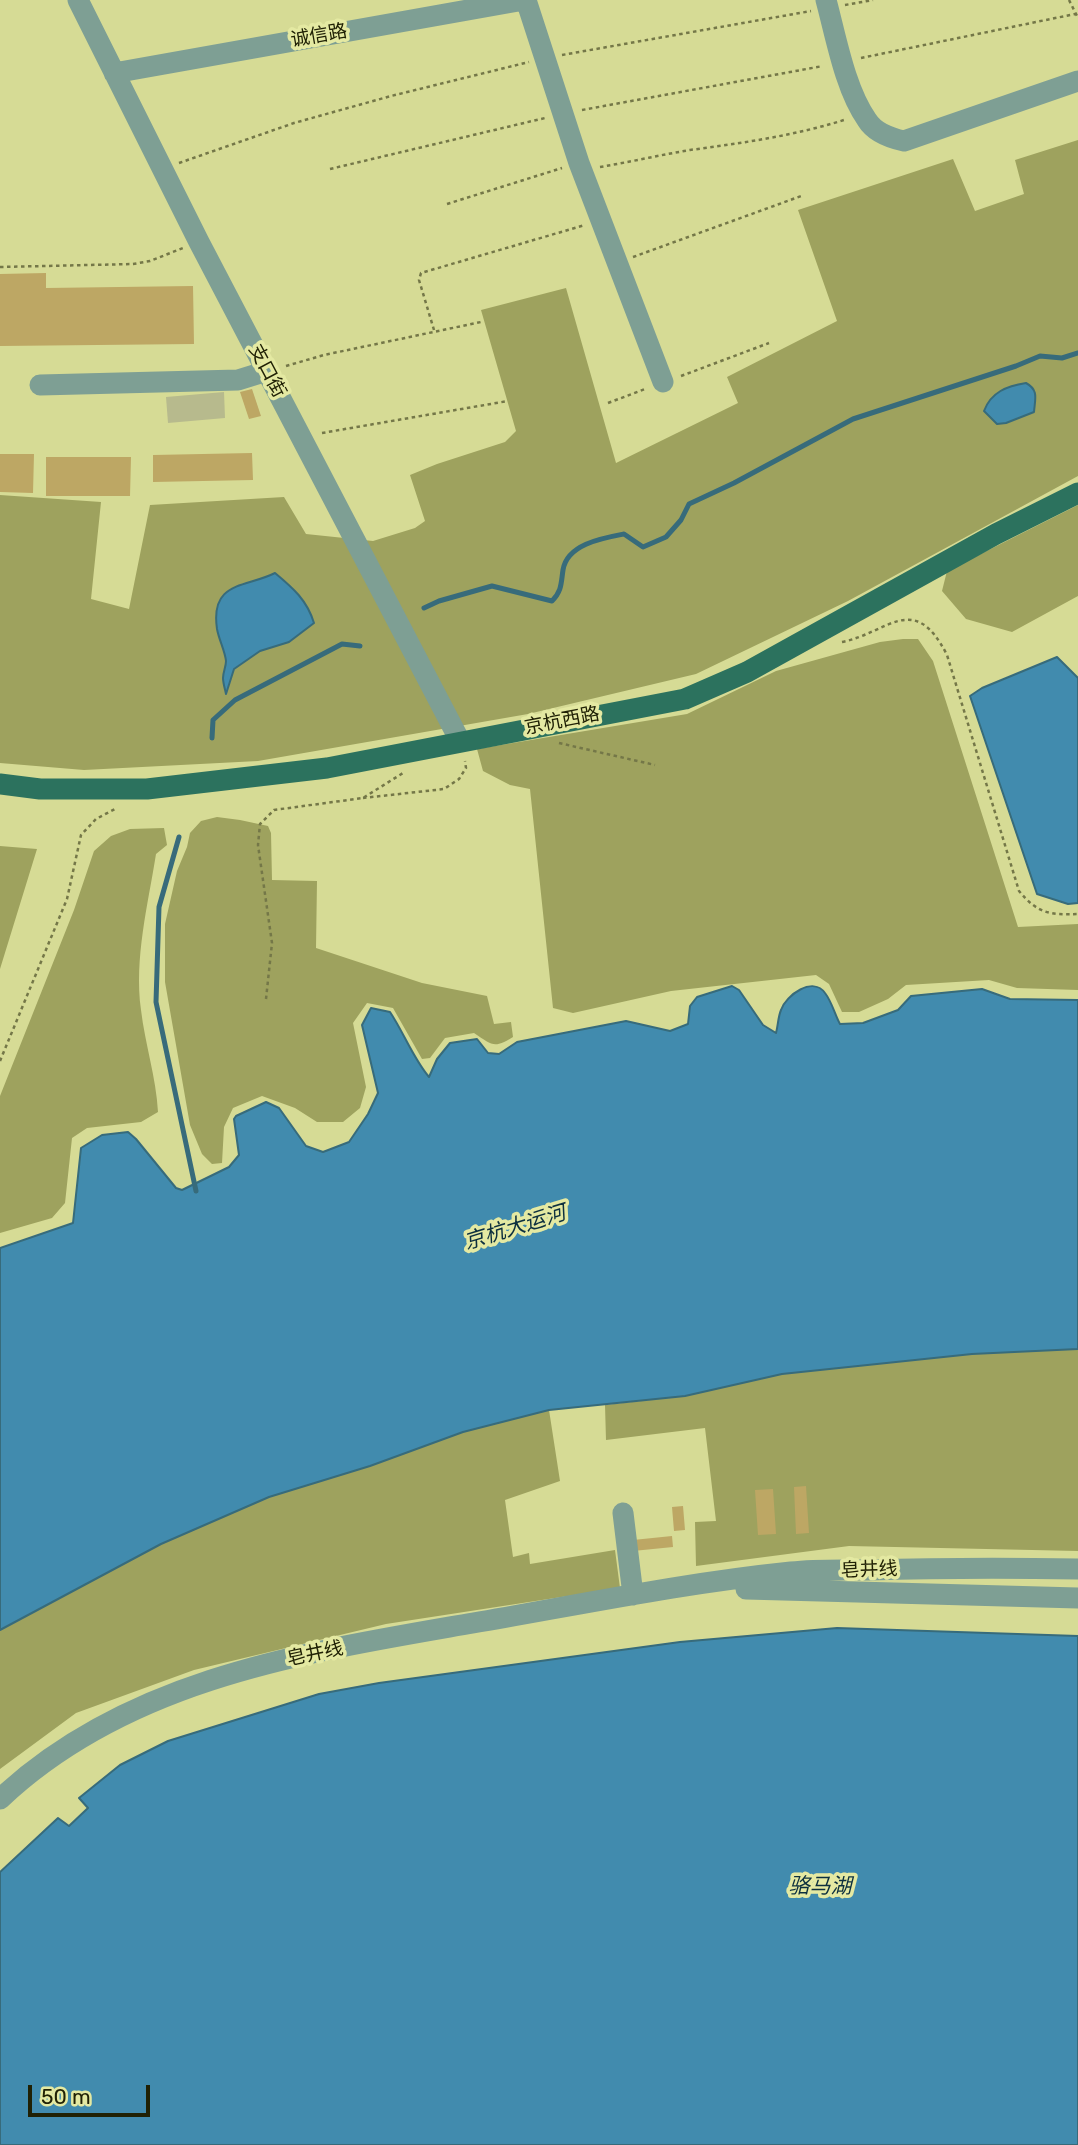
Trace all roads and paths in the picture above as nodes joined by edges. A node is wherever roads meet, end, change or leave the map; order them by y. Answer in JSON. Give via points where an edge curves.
{"nodes":[{"id":1,"x":78,"y":0,"type":"edge"},
{"id":2,"x":525,"y":0,"type":"edge"},
{"id":3,"x":873,"y":0,"type":"edge"},
{"id":4,"x":1069,"y":0,"type":"edge"},
{"id":5,"x":827,"y":4,"type":"edge"},
{"id":6,"x":1077,"y":16,"type":"edge"},
{"id":7,"x":545,"y":58,"type":"junction"},
{"id":8,"x":844,"y":62,"type":"junction"},
{"id":9,"x":114,"y":73,"type":"junction"},
{"id":10,"x":1078,"y":80,"type":"edge"},
{"id":11,"x":563,"y":114,"type":"junction"},
{"id":12,"x":863,"y":114,"type":"junction"},
{"id":13,"x":580,"y":167,"type":"junction"},
{"id":14,"x":162,"y":169,"type":"junction"},
{"id":15,"x":330,"y":169,"type":"dead end"},
{"id":16,"x":804,"y":195,"type":"dead end"},
{"id":17,"x":447,"y":204,"type":"dead end"},
{"id":18,"x":601,"y":220,"type":"junction"},
{"id":19,"x":199,"y":242,"type":"junction"},
{"id":20,"x":618,"y":263,"type":"junction"},
{"id":21,"x":0,"y":267,"type":"edge"},
{"id":22,"x":481,"y":322,"type":"dead end"},
{"id":23,"x":434,"y":330,"type":"junction"},
{"id":24,"x":769,"y":343,"type":"dead end"},
{"id":25,"x":267,"y":371,"type":"junction"},
{"id":26,"x":663,"y":382,"type":"junction"},
{"id":27,"x":40,"y":385,"type":"dead end"},
{"id":28,"x":508,"y":401,"type":"dead end"},
{"id":29,"x":608,"y":403,"type":"dead end"},
{"id":30,"x":301,"y":437,"type":"junction"},
{"id":31,"x":1078,"y":493,"type":"edge"},
{"id":32,"x":835,"y":643,"type":"dead end"},
{"id":33,"x":460,"y":741,"type":"junction"},
{"id":34,"x":548,"y":741,"type":"dead end"},
{"id":35,"x":655,"y":765,"type":"dead end"},
{"id":36,"x":403,"y":773,"type":"dead end"},
{"id":37,"x":0,"y":784,"type":"edge"},
{"id":38,"x":363,"y":798,"type":"junction"},
{"id":39,"x":118,"y":808,"type":"dead end"},
{"id":40,"x":1078,"y":914,"type":"edge"},
{"id":41,"x":266,"y":999,"type":"dead end"},
{"id":42,"x":0,"y":1061,"type":"edge"},
{"id":43,"x":623,"y":1513,"type":"dead end"},
{"id":44,"x":1078,"y":1569,"type":"edge"},
{"id":45,"x":660,"y":1590,"type":"junction"},
{"id":46,"x":633,"y":1595,"type":"junction"},
{"id":47,"x":1078,"y":1598,"type":"edge"},
{"id":48,"x":0,"y":1799,"type":"edge"}],
"edges":[{"from":1,"to":9,"type":"street","name":"支口街"},
{"from":2,"to":7,"type":"street"},
{"from":2,"to":9,"type":"street","name":"诚信路"},
{"from":3,"to":5,"type":"path"},
{"from":4,"to":6,"type":"path"},
{"from":5,"to":7,"type":"path"},
{"from":5,"to":8,"type":"street"},
{"from":6,"to":8,"type":"path"},
{"from":7,"to":11,"type":"street"},
{"from":7,"to":14,"type":"path","via":[[294,123]]},
{"from":8,"to":11,"type":"path"},
{"from":8,"to":12,"type":"street"},
{"from":9,"to":14,"type":"street","name":"支口街"},
{"from":10,"to":12,"type":"street","via":[[904,141],[880,133]]},
{"from":11,"to":13,"type":"street"},
{"from":11,"to":15,"type":"path"},
{"from":12,"to":13,"type":"path","via":[[747,143]]},
{"from":13,"to":17,"type":"path"},
{"from":13,"to":18,"type":"street"},
{"from":14,"to":19,"type":"street","name":"支口街"},
{"from":16,"to":20,"type":"path"},
{"from":18,"to":20,"type":"street"},
{"from":18,"to":23,"type":"path","via":[[421,273],[419,280]]},
{"from":19,"to":21,"type":"path","via":[[133,264]]},
{"from":19,"to":25,"type":"street","name":"支口街"},
{"from":20,"to":26,"type":"street"},
{"from":22,"to":23,"type":"path"},
{"from":23,"to":25,"type":"path"},
{"from":24,"to":26,"type":"path"},
{"from":25,"to":27,"type":"street","via":[[238,380]]},
{"from":25,"to":30,"type":"street","name":"支口街"},
{"from":26,"to":29,"type":"path"},
{"from":28,"to":30,"type":"path"},
{"from":30,"to":33,"type":"street","name":"支口街"},
{"from":31,"to":33,"type":"main road","name":"京杭西路","via":[[747,672],[685,699]]},
{"from":32,"to":40,"type":"path","via":[[907,620],[922,624],[937,636],[947,655],[1019,891],[1030,905],[1051,915]]},
{"from":33,"to":37,"type":"main road","name":"京杭西路","via":[[327,768],[147,789],[40,789]]},
{"from":33,"to":38,"type":"path","via":[[466,768],[444,789]]},
{"from":34,"to":35,"type":"path"},
{"from":36,"to":38,"type":"path"},
{"from":38,"to":41,"type":"path","via":[[274,810],[260,824],[258,845],[272,943]]},
{"from":39,"to":42,"type":"path","via":[[96,818],[81,835],[66,899]]},
{"from":43,"to":46,"type":"street"},
{"from":44,"to":45,"type":"street","name":"皂井线","via":[[792,1572]]},
{"from":45,"to":46,"type":"street","name":"皂井线"},
{"from":45,"to":47,"type":"street","name":"皂井线"},
{"from":46,"to":48,"type":"street","name":"皂井线","via":[[386,1639],[243,1669],[190,1686],[64,1746]]}]}
